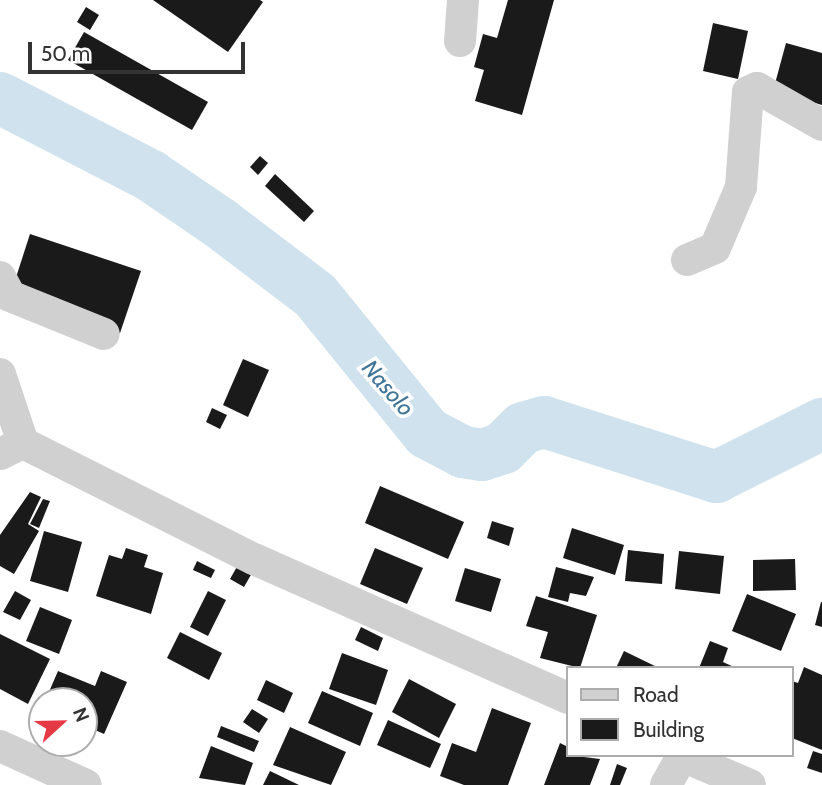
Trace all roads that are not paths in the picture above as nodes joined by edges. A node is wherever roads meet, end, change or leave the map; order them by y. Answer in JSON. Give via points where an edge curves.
{"nodes":[{"id":1,"x":463,"y":0,"type":"edge"},
{"id":2,"x":460,"y":41,"type":"dead end"},
{"id":3,"x":822,"y":125,"type":"edge"},
{"id":4,"x":687,"y":260,"type":"dead end"},
{"id":5,"x":0,"y":277,"type":"edge"},
{"id":6,"x":104,"y":334,"type":"dead end"},
{"id":7,"x":0,"y":374,"type":"edge"},
{"id":8,"x":11,"y":449,"type":"edge"},
{"id":9,"x":566,"y":697,"type":"edge"},
{"id":10,"x":0,"y":746,"type":"edge"},
{"id":11,"x":680,"y":757,"type":"edge"},
{"id":12,"x":683,"y":757,"type":"edge"},
{"id":13,"x":86,"y":785,"type":"edge"},
{"id":14,"x":666,"y":785,"type":"edge"},
{"id":15,"x":750,"y":785,"type":"edge"}],
"edges":[{"from":1,"to":2,"type":"street"},
{"from":3,"to":4,"type":"street","via":[[757,88],[748,92],[741,187],[715,247]]},
{"from":5,"to":6,"type":"street","via":[[10,296]]},
{"from":7,"to":8,"type":"street"},
{"from":8,"to":9,"type":"street"},
{"from":10,"to":13,"type":"street"},
{"from":11,"to":14,"type":"street"},
{"from":12,"to":15,"type":"street"}]}
